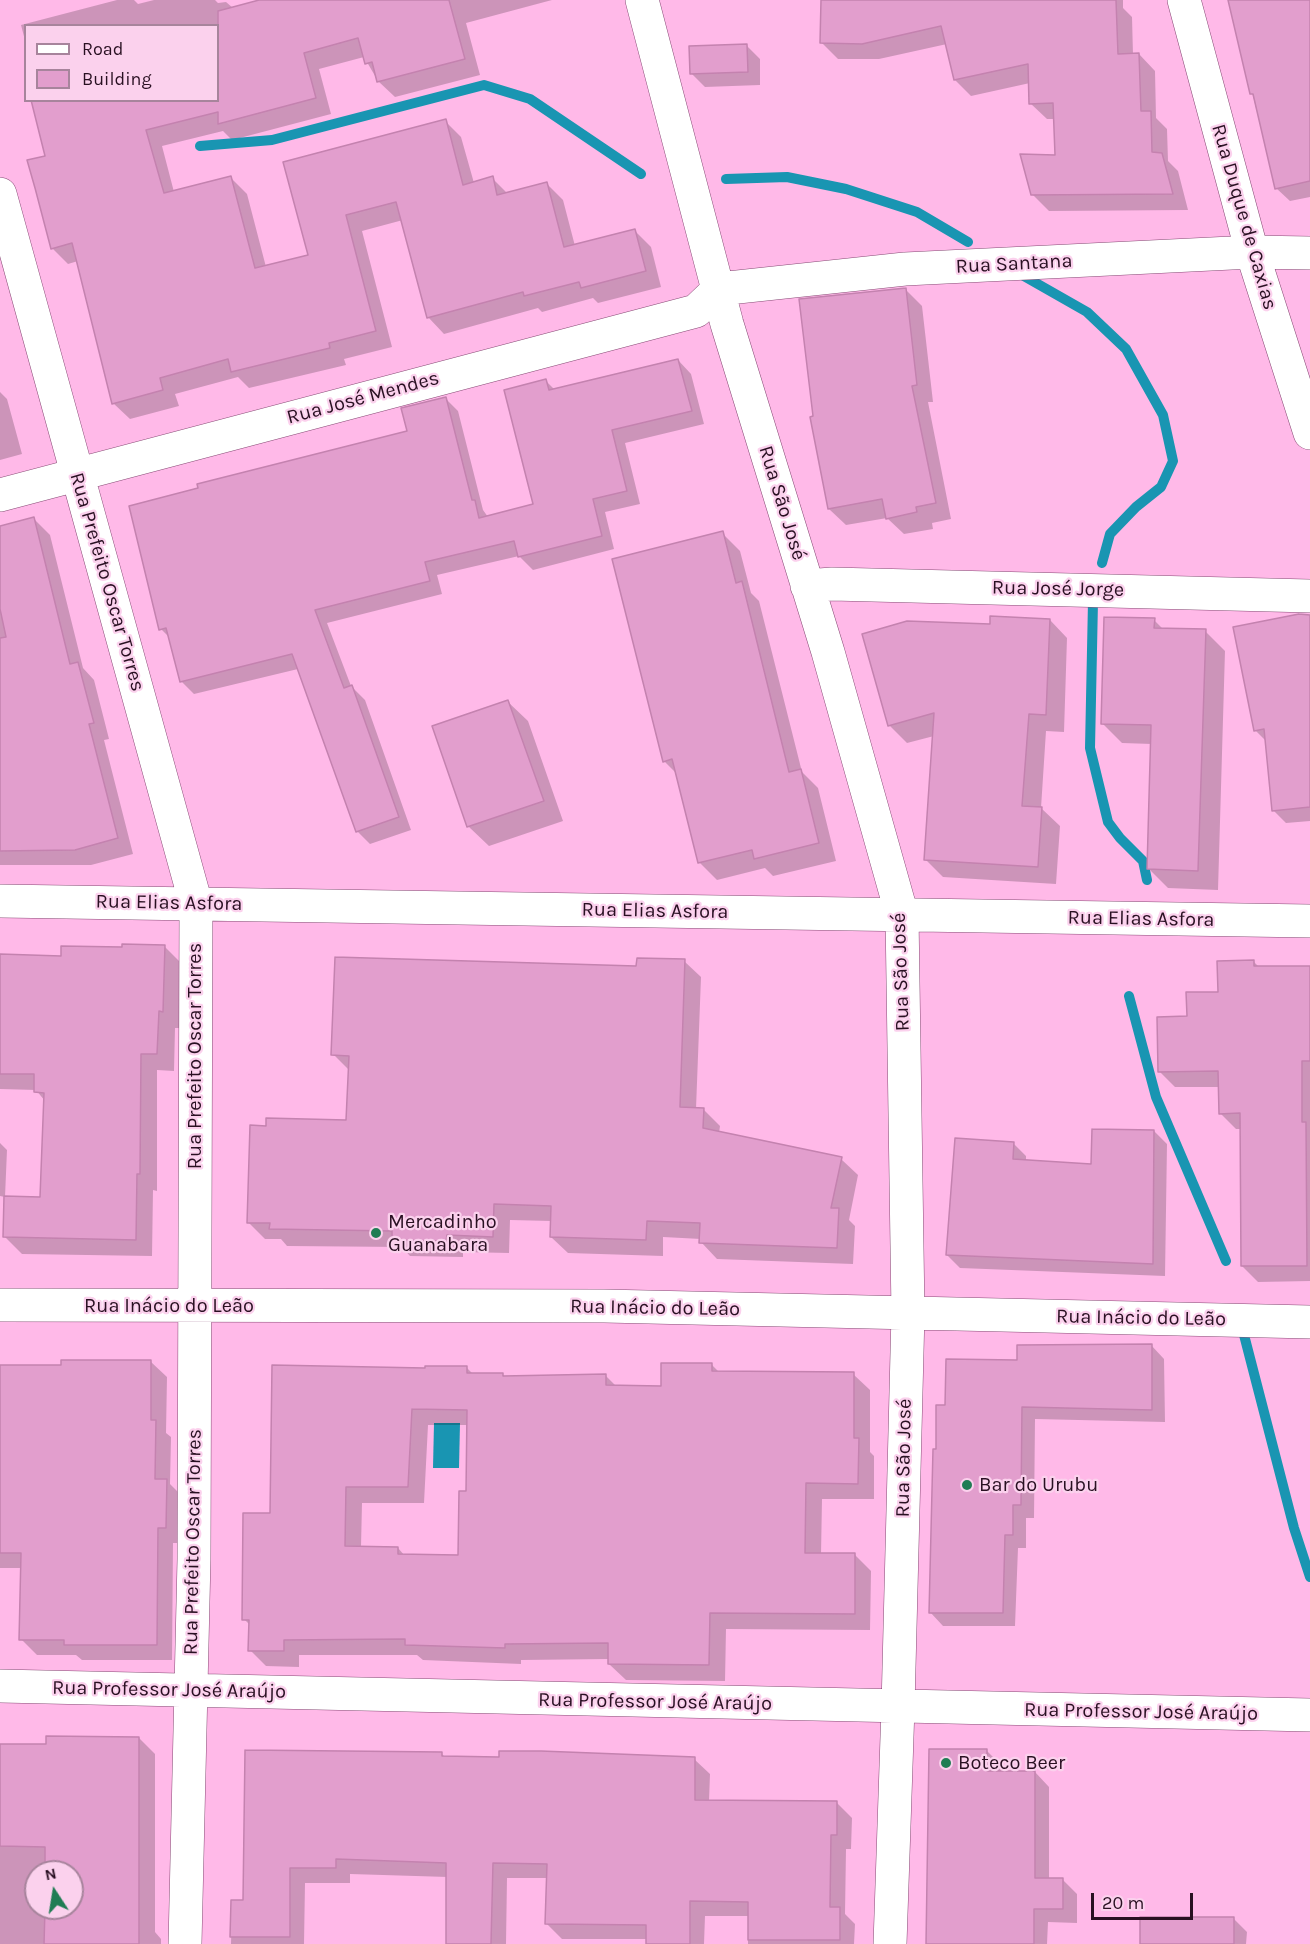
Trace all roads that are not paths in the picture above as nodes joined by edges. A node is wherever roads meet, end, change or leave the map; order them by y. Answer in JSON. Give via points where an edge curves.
{"nodes":[{"id":1,"x":642,"y":0,"type":"edge"},
{"id":2,"x":1184,"y":0,"type":"edge"},
{"id":3,"x":0,"y":194,"type":"edge"},
{"id":4,"x":1252,"y":252,"type":"junction"},
{"id":5,"x":1310,"y":253,"type":"edge"},
{"id":6,"x":719,"y":289,"type":"junction"},
{"id":7,"x":1310,"y":433,"type":"edge"},
{"id":8,"x":76,"y":474,"type":"junction"},
{"id":9,"x":0,"y":495,"type":"edge"},
{"id":10,"x":807,"y":586,"type":"junction"},
{"id":11,"x":1310,"y":596,"type":"edge"},
{"id":12,"x":0,"y":901,"type":"edge"},
{"id":13,"x":196,"y":904,"type":"junction"},
{"id":14,"x":902,"y":915,"type":"junction"},
{"id":15,"x":1310,"y":921,"type":"edge"},
{"id":16,"x":0,"y":1305,"type":"edge"},
{"id":17,"x":196,"y":1307,"type":"junction"},
{"id":18,"x":908,"y":1313,"type":"junction"},
{"id":19,"x":1310,"y":1322,"type":"edge"},
{"id":20,"x":0,"y":1686,"type":"edge"},
{"id":21,"x":190,"y":1690,"type":"junction"},
{"id":22,"x":898,"y":1707,"type":"junction"},
{"id":23,"x":1310,"y":1715,"type":"edge"},
{"id":24,"x":185,"y":1944,"type":"edge"},
{"id":25,"x":890,"y":1944,"type":"edge"}],
"edges":[{"from":1,"to":6,"type":"street","name":"Rua São José"},
{"from":2,"to":4,"type":"street","name":"Rua Duque de Caxias"},
{"from":3,"to":8,"type":"street","name":"Rua Prefeito Oscar Torres"},
{"from":4,"to":5,"type":"street","name":"Rua Santana"},
{"from":4,"to":6,"type":"street","name":"Rua Santana","via":[[905,269]]},
{"from":4,"to":7,"type":"street","name":"Rua Duque de Caxias"},
{"from":6,"to":8,"type":"street","name":"Rua José Mendes","via":[[696,311]]},
{"from":6,"to":10,"type":"street","name":"Rua São José"},
{"from":8,"to":9,"type":"street","name":"Rua José Mendes"},
{"from":8,"to":13,"type":"street","name":"Rua Prefeito Oscar Torres"},
{"from":10,"to":11,"type":"street","name":"Rua José Jorge"},
{"from":10,"to":14,"type":"street","name":"Rua São José"},
{"from":12,"to":13,"type":"street","name":"Rua Elias Asfora"},
{"from":13,"to":14,"type":"street","name":"Rua Elias Asfora"},
{"from":13,"to":17,"type":"street","name":"Rua Prefeito Oscar Torres"},
{"from":14,"to":15,"type":"street","name":"Rua Elias Asfora"},
{"from":14,"to":18,"type":"street","name":"Rua São José"},
{"from":16,"to":17,"type":"street","name":"Rua Inácio do Leão"},
{"from":17,"to":18,"type":"street","name":"Rua Inácio do Leão","via":[[604,1306]]},
{"from":17,"to":21,"type":"street","name":"Rua Prefeito Oscar Torres"},
{"from":18,"to":19,"type":"street","name":"Rua Inácio do Leão"},
{"from":18,"to":22,"type":"street","name":"Rua São José"},
{"from":20,"to":21,"type":"street","name":"Rua Professor José Araújo"},
{"from":21,"to":22,"type":"street","name":"Rua Professor José Araújo"},
{"from":21,"to":24,"type":"street","name":"Rua Prefeito Oscar Torres"},
{"from":22,"to":23,"type":"street","name":"Rua Professor José Araújo"},
{"from":22,"to":25,"type":"street","name":"Rua São José"}]}
